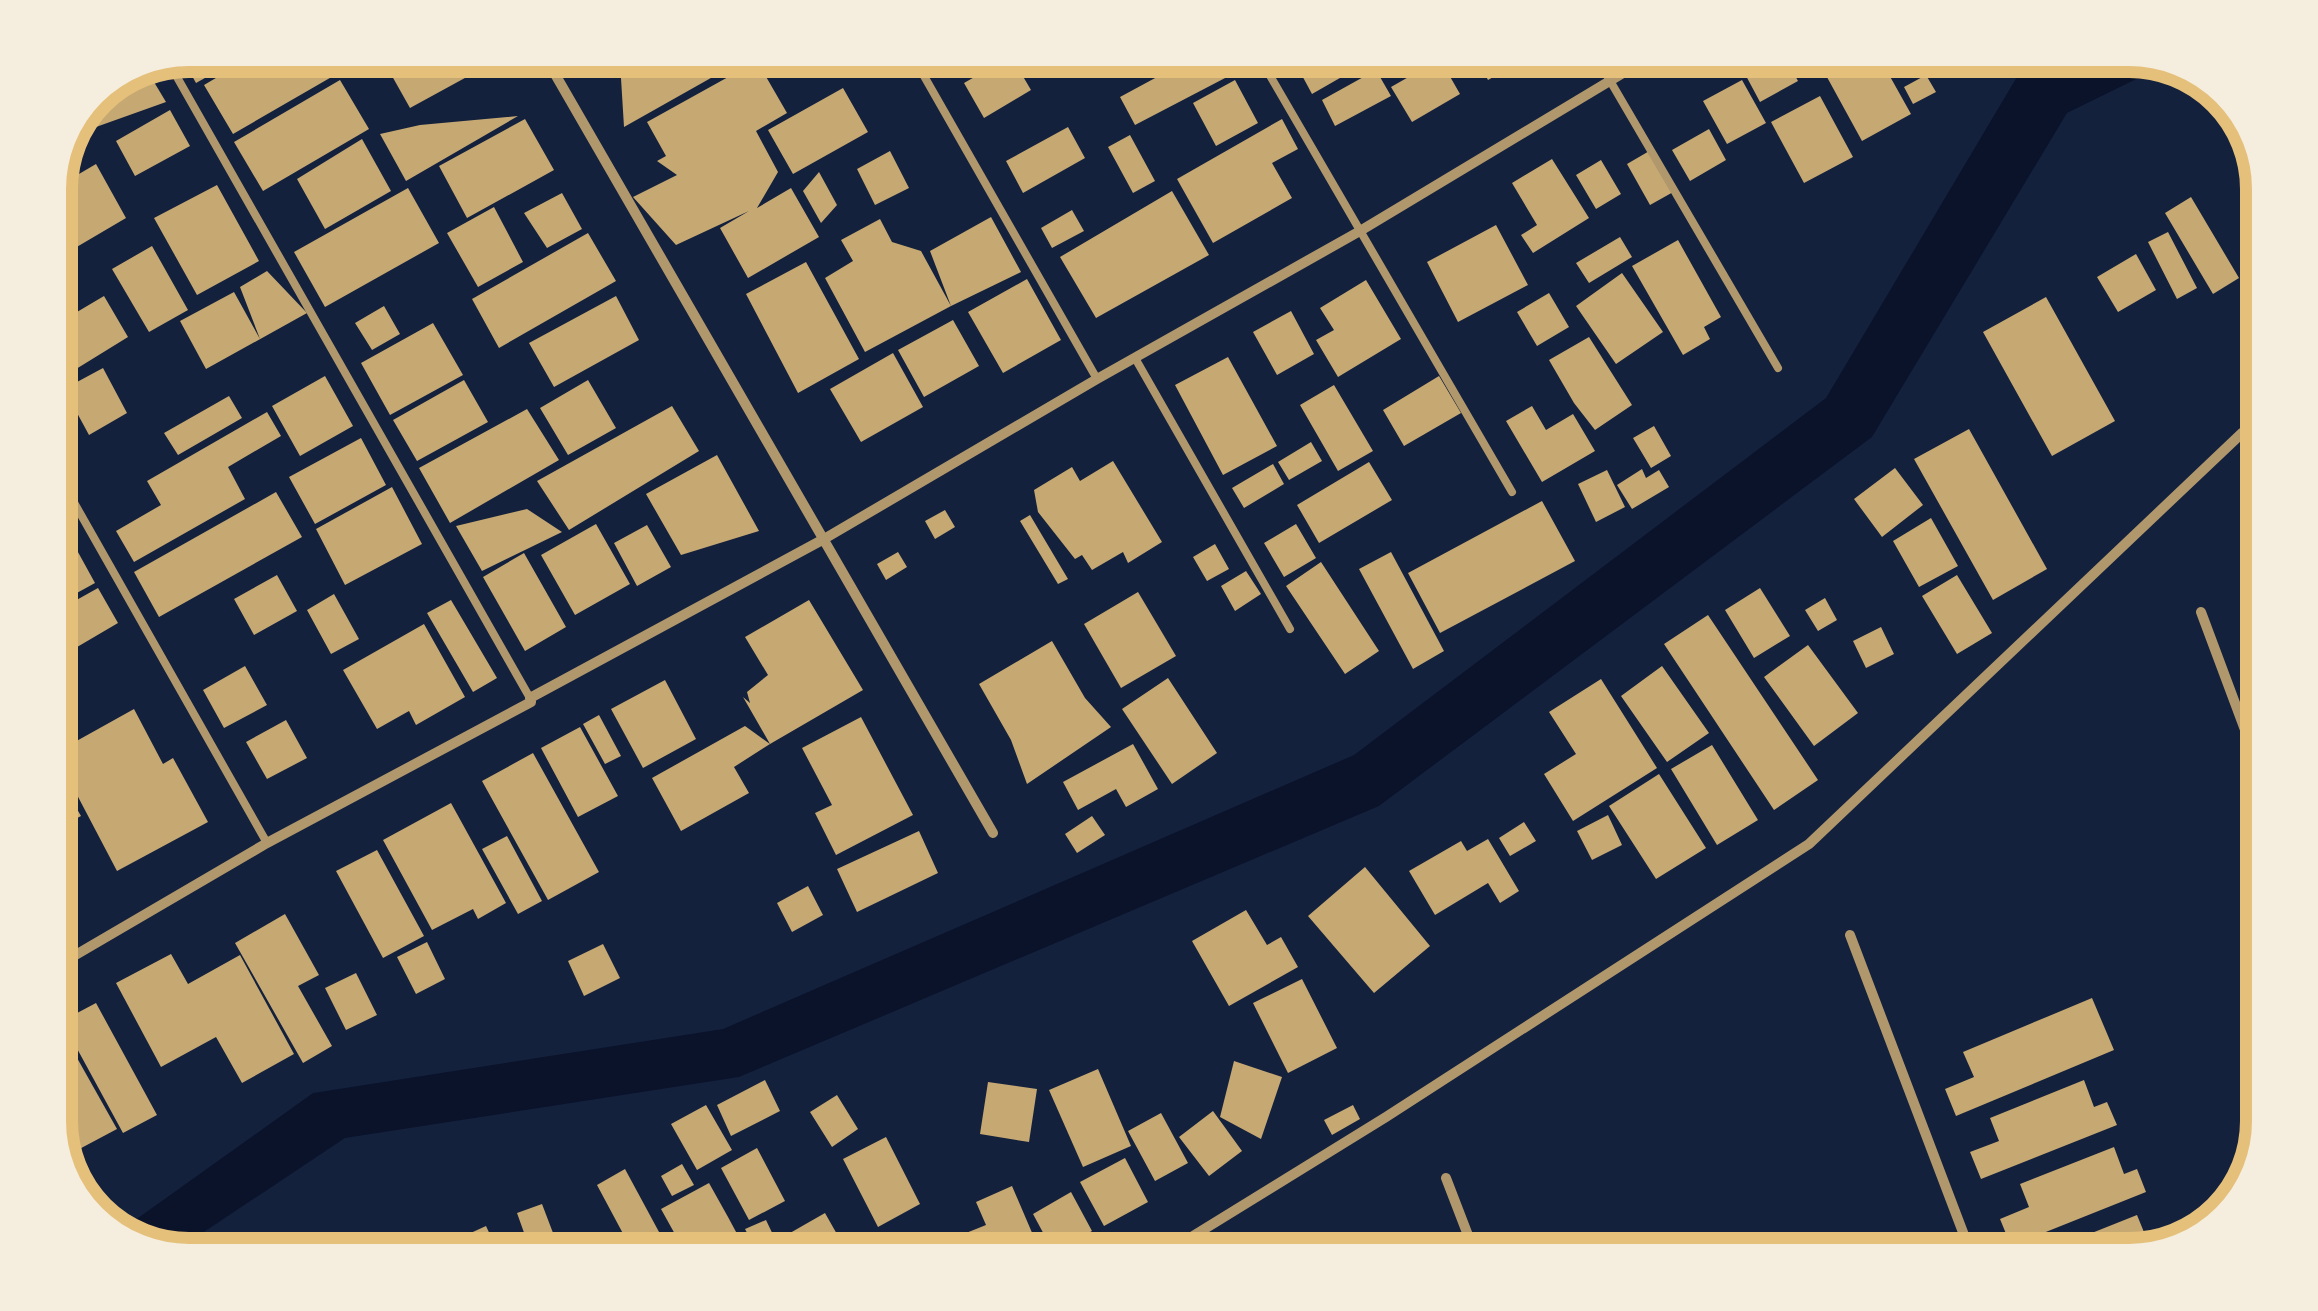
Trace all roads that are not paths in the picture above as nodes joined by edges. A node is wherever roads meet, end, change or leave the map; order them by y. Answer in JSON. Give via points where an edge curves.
{"nodes":[{"id":1,"x":554,"y":72,"type":"edge"},
{"id":2,"x":922,"y":72,"type":"edge"},
{"id":3,"x":1268,"y":72,"type":"edge"},
{"id":4,"x":1605,"y":72,"type":"edge"},
{"id":5,"x":1624,"y":72,"type":"edge"},
{"id":6,"x":175,"y":74,"type":"edge"},
{"id":7,"x":1610,"y":80,"type":"junction"},
{"id":8,"x":1360,"y":231,"type":"junction"},
{"id":9,"x":1135,"y":358,"type":"junction"},
{"id":10,"x":1778,"y":368,"type":"dead end"},
{"id":11,"x":1097,"y":379,"type":"junction"},
{"id":12,"x":2245,"y":431,"type":"edge"},
{"id":13,"x":1512,"y":492,"type":"dead end"},
{"id":14,"x":73,"y":501,"type":"edge"},
{"id":15,"x":824,"y":539,"type":"junction"},
{"id":16,"x":2201,"y":612,"type":"dead end"},
{"id":17,"x":1290,"y":630,"type":"dead end"},
{"id":18,"x":530,"y":698,"type":"junction"},
{"id":19,"x":2246,"y":731,"type":"edge"},
{"id":20,"x":993,"y":833,"type":"dead end"},
{"id":21,"x":268,"y":842,"type":"junction"},
{"id":22,"x":1850,"y":935,"type":"dead end"},
{"id":23,"x":73,"y":956,"type":"edge"},
{"id":24,"x":1446,"y":1178,"type":"dead end"},
{"id":25,"x":1190,"y":1238,"type":"edge"},
{"id":26,"x":1469,"y":1238,"type":"edge"},
{"id":27,"x":1965,"y":1238,"type":"edge"}],
"edges":[{"from":1,"to":15,"type":"street"},
{"from":2,"to":11,"type":"lane"},
{"from":3,"to":8,"type":"lane"},
{"from":4,"to":7,"type":"lane"},
{"from":5,"to":7,"type":"street"},
{"from":6,"to":18,"type":"lane"},
{"from":7,"to":8,"type":"street"},
{"from":7,"to":10,"type":"lane"},
{"from":8,"to":9,"type":"street"},
{"from":8,"to":13,"type":"lane"},
{"from":9,"to":11,"type":"street"},
{"from":9,"to":17,"type":"lane"},
{"from":11,"to":15,"type":"street"},
{"from":12,"to":25,"type":"street","via":[[1809,844]]},
{"from":14,"to":21,"type":"lane"},
{"from":15,"to":18,"type":"street"},
{"from":15,"to":20,"type":"street"},
{"from":16,"to":19,"type":"street"},
{"from":18,"to":21,"type":"street"},
{"from":21,"to":23,"type":"street"},
{"from":22,"to":27,"type":"street"},
{"from":24,"to":26,"type":"street"}]}
